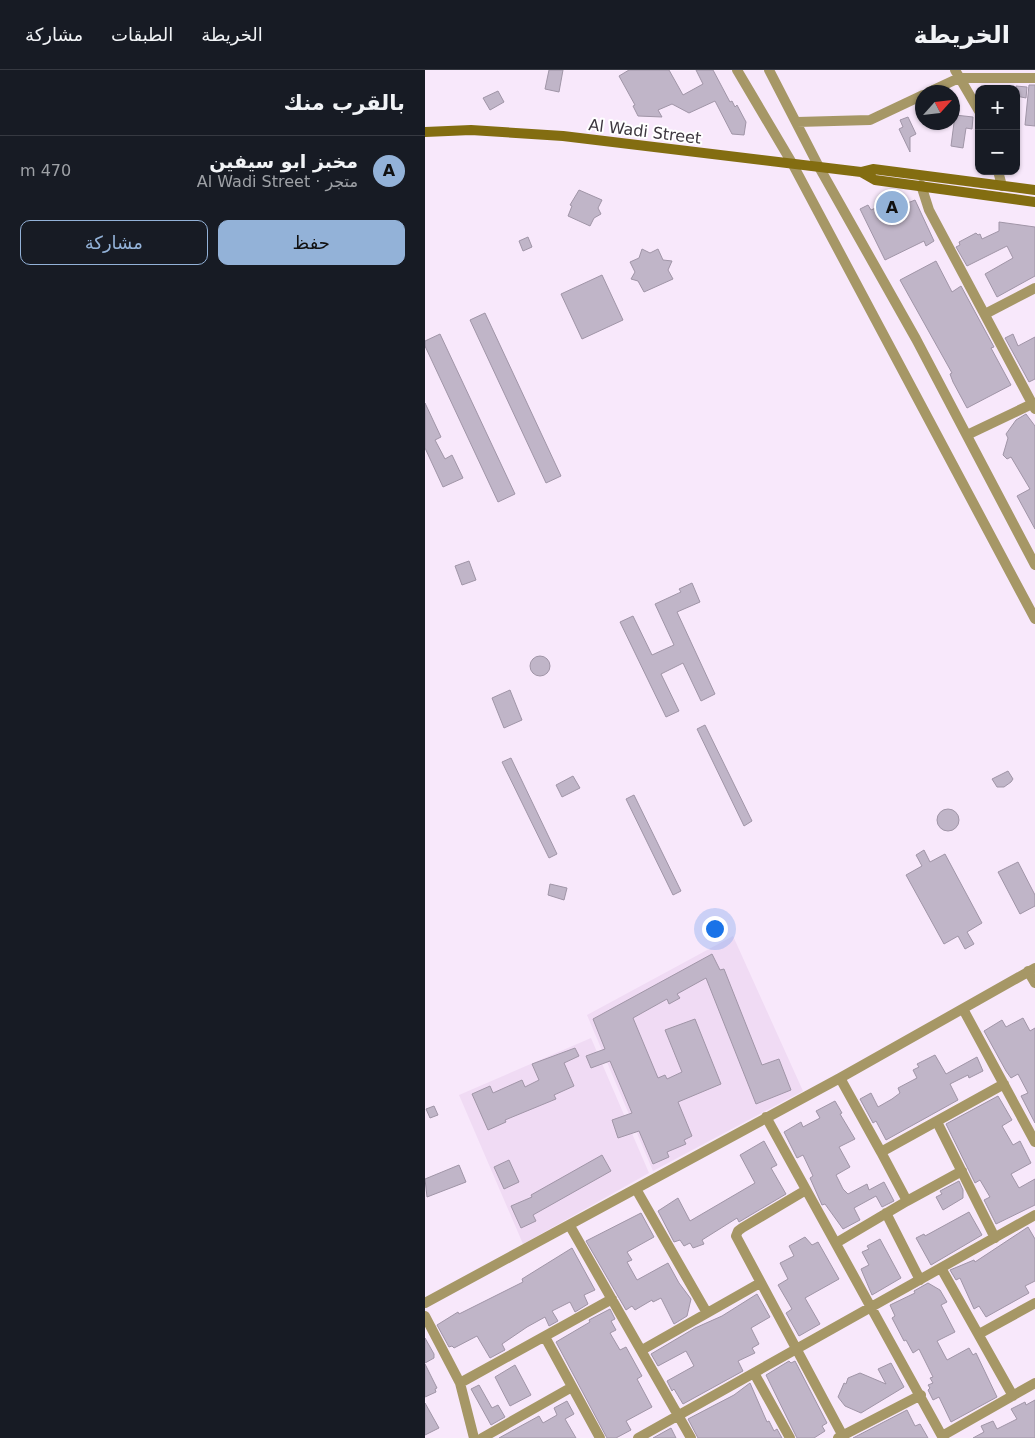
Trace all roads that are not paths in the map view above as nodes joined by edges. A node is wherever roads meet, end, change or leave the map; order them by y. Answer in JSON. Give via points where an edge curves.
{"nodes":[{"id":1,"x":737,"y":70,"type":"edge"},
{"id":2,"x":769,"y":70,"type":"edge"},
{"id":3,"x":957,"y":74,"type":"edge"},
{"id":4,"x":1035,"y":78,"type":"edge"},
{"id":5,"x":940,"y":85,"type":"edge"},
{"id":6,"x":915,"y":100,"type":"edge"},
{"id":7,"x":975,"y":104,"type":"edge"},
{"id":8,"x":797,"y":122,"type":"junction"},
{"id":9,"x":425,"y":132,"type":"edge"},
{"id":10,"x":792,"y":163,"type":"junction"},
{"id":11,"x":819,"y":167,"type":"junction"},
{"id":12,"x":861,"y":172,"type":"junction"},
{"id":13,"x":999,"y":175,"type":"edge"},
{"id":14,"x":921,"y":185,"type":"junction"},
{"id":15,"x":1002,"y":186,"type":"junction"},
{"id":16,"x":1035,"y":190,"type":"edge"},
{"id":17,"x":1035,"y":202,"type":"edge"},
{"id":18,"x":1035,"y":288,"type":"edge"},
{"id":19,"x":985,"y":314,"type":"junction"},
{"id":20,"x":1034,"y":407,"type":"edge"},
{"id":21,"x":967,"y":435,"type":"junction"},
{"id":22,"x":1035,"y":565,"type":"edge"},
{"id":23,"x":1035,"y":619,"type":"edge"},
{"id":24,"x":1032,"y":969,"type":"edge"},
{"id":25,"x":1035,"y":983,"type":"edge"},
{"id":26,"x":963,"y":1009,"type":"junction"},
{"id":27,"x":840,"y":1078,"type":"junction"},
{"id":28,"x":1004,"y":1084,"type":"junction"},
{"id":29,"x":766,"y":1117,"type":"junction"},
{"id":30,"x":937,"y":1122,"type":"junction"},
{"id":31,"x":1032,"y":1130,"type":"edge"},
{"id":32,"x":1035,"y":1142,"type":"edge"},
{"id":33,"x":881,"y":1152,"type":"junction"},
{"id":34,"x":961,"y":1171,"type":"junction"},
{"id":35,"x":636,"y":1189,"type":"junction"},
{"id":36,"x":807,"y":1190,"type":"junction"},
{"id":37,"x":907,"y":1201,"type":"junction"},
{"id":38,"x":887,"y":1213,"type":"junction"},
{"id":39,"x":1035,"y":1215,"type":"edge"},
{"id":40,"x":570,"y":1226,"type":"junction"},
{"id":41,"x":995,"y":1238,"type":"junction"},
{"id":42,"x":836,"y":1243,"type":"junction"},
{"id":43,"x":941,"y":1268,"type":"junction"},
{"id":44,"x":920,"y":1280,"type":"junction"},
{"id":45,"x":760,"y":1283,"type":"junction"},
{"id":46,"x":612,"y":1299,"type":"junction"},
{"id":47,"x":425,"y":1303,"type":"edge"},
{"id":48,"x":1034,"y":1306,"type":"edge"},
{"id":49,"x":871,"y":1307,"type":"junction"},
{"id":50,"x":707,"y":1312,"type":"junction"},
{"id":51,"x":425,"y":1316,"type":"edge"},
{"id":52,"x":979,"y":1334,"type":"junction"},
{"id":53,"x":545,"y":1338,"type":"junction"},
{"id":54,"x":796,"y":1349,"type":"junction"},
{"id":55,"x":642,"y":1350,"type":"junction"},
{"id":56,"x":754,"y":1373,"type":"junction"},
{"id":57,"x":460,"y":1383,"type":"junction"},
{"id":58,"x":1035,"y":1383,"type":"edge"},
{"id":59,"x":572,"y":1387,"type":"junction"},
{"id":60,"x":921,"y":1395,"type":"junction"},
{"id":61,"x":1013,"y":1396,"type":"junction"},
{"id":62,"x":678,"y":1415,"type":"junction"},
{"id":63,"x":841,"y":1437,"type":"edge"},
{"id":64,"x":942,"y":1437,"type":"edge"},
{"id":65,"x":474,"y":1438,"type":"edge"},
{"id":66,"x":483,"y":1438,"type":"edge"},
{"id":67,"x":600,"y":1438,"type":"edge"},
{"id":68,"x":638,"y":1438,"type":"edge"},
{"id":69,"x":691,"y":1438,"type":"edge"},
{"id":70,"x":790,"y":1438,"type":"edge"}],
"edges":[{"from":1,"to":10,"type":"street"},
{"from":2,"to":8,"type":"street"},
{"from":3,"to":4,"type":"street"},
{"from":3,"to":5,"type":"street"},
{"from":3,"to":7,"type":"street"},
{"from":6,"to":8,"type":"street","via":[[870,120]]},
{"from":8,"to":11,"type":"street"},
{"from":9,"to":10,"type":"main road","name":"Al Wadi Street","via":[[512,132]]},
{"from":10,"to":11,"type":"main road","name":"Al Wadi Street"},
{"from":10,"to":23,"type":"street"},
{"from":11,"to":12,"type":"main road","name":"Al Wadi Street"},
{"from":11,"to":21,"type":"street"},
{"from":12,"to":14,"type":"main road","name":"Al Wadi Street","via":[[875,180]]},
{"from":12,"to":15,"type":"main road","name":"Al Wadi Street","via":[[873,168]]},
{"from":13,"to":15,"type":"street"},
{"from":14,"to":17,"type":"main road","name":"Al Wadi Street"},
{"from":14,"to":19,"type":"street","via":[[929,210]]},
{"from":15,"to":16,"type":"main road","name":"Al Wadi Street"},
{"from":18,"to":19,"type":"street"},
{"from":19,"to":20,"type":"street"},
{"from":20,"to":21,"type":"street"},
{"from":21,"to":22,"type":"street"},
{"from":24,"to":25,"type":"street"},
{"from":24,"to":26,"type":"street"},
{"from":26,"to":27,"type":"street"},
{"from":26,"to":28,"type":"street"},
{"from":27,"to":29,"type":"street"},
{"from":27,"to":33,"type":"street"},
{"from":28,"to":30,"type":"street"},
{"from":28,"to":31,"type":"street"},
{"from":29,"to":35,"type":"street"},
{"from":29,"to":36,"type":"street"},
{"from":30,"to":33,"type":"street"},
{"from":30,"to":34,"type":"street"},
{"from":31,"to":32,"type":"street"},
{"from":33,"to":37,"type":"street"},
{"from":34,"to":37,"type":"street"},
{"from":34,"to":41,"type":"street"},
{"from":35,"to":40,"type":"street"},
{"from":35,"to":50,"type":"street"},
{"from":36,"to":42,"type":"street"},
{"from":36,"to":45,"type":"street","via":[[738,1231],[736,1236],[740,1246]]},
{"from":37,"to":38,"type":"street"},
{"from":38,"to":42,"type":"street"},
{"from":38,"to":44,"type":"street"},
{"from":39,"to":41,"type":"street"},
{"from":40,"to":46,"type":"street"},
{"from":40,"to":47,"type":"street"},
{"from":41,"to":43,"type":"street"},
{"from":42,"to":49,"type":"street"},
{"from":43,"to":44,"type":"street"},
{"from":43,"to":52,"type":"street"},
{"from":44,"to":49,"type":"street"},
{"from":45,"to":50,"type":"street"},
{"from":45,"to":54,"type":"street"},
{"from":46,"to":53,"type":"street"},
{"from":46,"to":55,"type":"street"},
{"from":48,"to":52,"type":"street"},
{"from":49,"to":54,"type":"street"},
{"from":49,"to":60,"type":"street"},
{"from":50,"to":55,"type":"street"},
{"from":51,"to":57,"type":"street"},
{"from":52,"to":61,"type":"street"},
{"from":53,"to":57,"type":"street"},
{"from":53,"to":59,"type":"street"},
{"from":54,"to":56,"type":"street"},
{"from":54,"to":63,"type":"street"},
{"from":55,"to":62,"type":"street"},
{"from":56,"to":62,"type":"street"},
{"from":56,"to":70,"type":"street"},
{"from":57,"to":65,"type":"street"},
{"from":58,"to":61,"type":"street"},
{"from":59,"to":66,"type":"street"},
{"from":59,"to":67,"type":"street"},
{"from":60,"to":63,"type":"street"},
{"from":60,"to":64,"type":"street"},
{"from":61,"to":64,"type":"street"},
{"from":62,"to":68,"type":"street"},
{"from":62,"to":69,"type":"street"}]}
